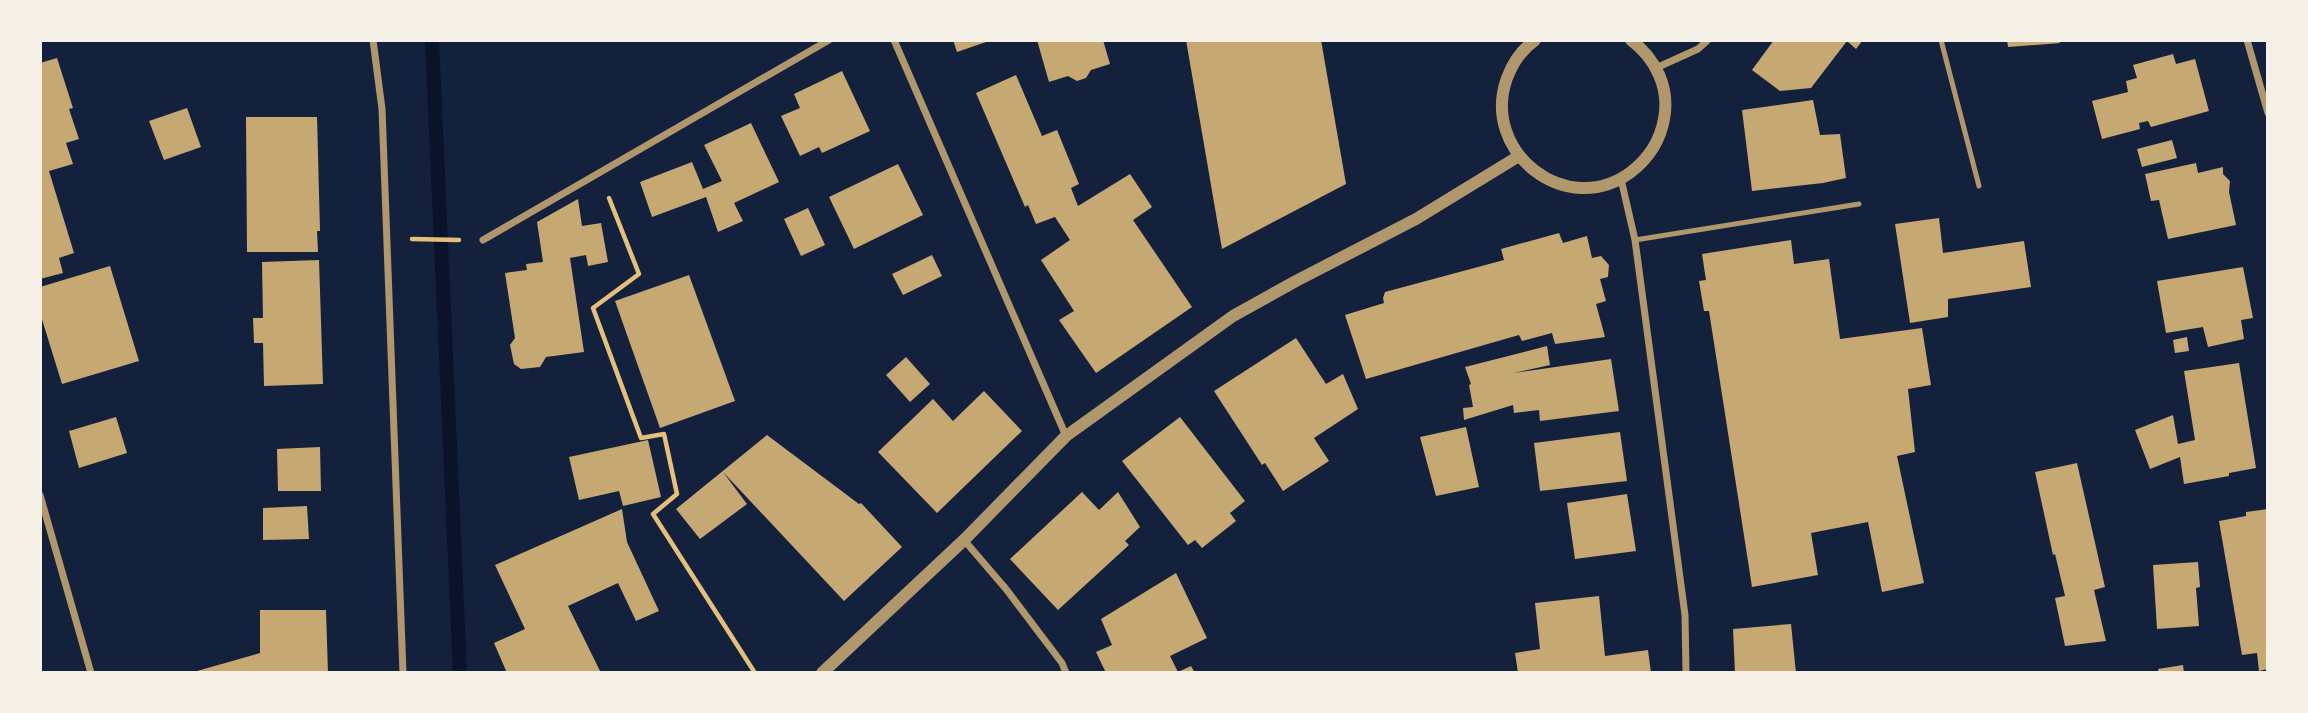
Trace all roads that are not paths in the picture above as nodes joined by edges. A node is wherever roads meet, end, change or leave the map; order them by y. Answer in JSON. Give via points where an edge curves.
{"nodes":[{"id":1,"x":373,"y":40,"type":"edge"},
{"id":2,"x":829,"y":40,"type":"edge"},
{"id":3,"x":894,"y":40,"type":"edge"},
{"id":4,"x":1535,"y":40,"type":"edge"},
{"id":5,"x":1631,"y":40,"type":"edge"},
{"id":6,"x":1708,"y":40,"type":"edge"},
{"id":7,"x":1941,"y":40,"type":"edge"},
{"id":8,"x":2247,"y":40,"type":"edge"},
{"id":9,"x":1656,"y":68,"type":"junction"},
{"id":10,"x":2268,"y":113,"type":"edge"},
{"id":11,"x":1519,"y":156,"type":"junction"},
{"id":12,"x":1621,"y":179,"type":"junction"},
{"id":13,"x":1979,"y":186,"type":"dead end"},
{"id":14,"x":1859,"y":204,"type":"dead end"},
{"id":15,"x":483,"y":240,"type":"road end"},
{"id":16,"x":1635,"y":240,"type":"junction"},
{"id":17,"x":1066,"y":436,"type":"junction"},
{"id":18,"x":40,"y":495,"type":"edge"},
{"id":19,"x":964,"y":540,"type":"junction"},
{"id":20,"x":91,"y":673,"type":"edge"},
{"id":21,"x":403,"y":673,"type":"edge"},
{"id":22,"x":822,"y":673,"type":"edge"},
{"id":23,"x":1066,"y":673,"type":"edge"},
{"id":24,"x":1686,"y":673,"type":"edge"}],
"edges":[{"from":1,"to":21,"type":"street","via":[[382,109]]},
{"from":2,"to":15,"type":"street"},
{"from":3,"to":17,"type":"street"},
{"from":4,"to":11,"type":"street","via":[[1517,56],[1503,90],[1504,128]]},
{"from":5,"to":9,"type":"street"},
{"from":6,"to":9,"type":"street"},
{"from":7,"to":13,"type":"lane"},
{"from":8,"to":10,"type":"street"},
{"from":9,"to":12,"type":"street","via":[[1665,98],[1661,134],[1643,162]]},
{"from":11,"to":12,"type":"street","via":[[1542,177],[1571,187],[1594,188]]},
{"from":11,"to":17,"type":"street","via":[[1416,219],[1233,316]]},
{"from":12,"to":16,"type":"street"},
{"from":14,"to":16,"type":"lane"},
{"from":16,"to":24,"type":"street","via":[[1685,615]]},
{"from":17,"to":19,"type":"street"},
{"from":18,"to":20,"type":"street"},
{"from":19,"to":22,"type":"street"},
{"from":19,"to":23,"type":"street","via":[[1006,589]]}]}
